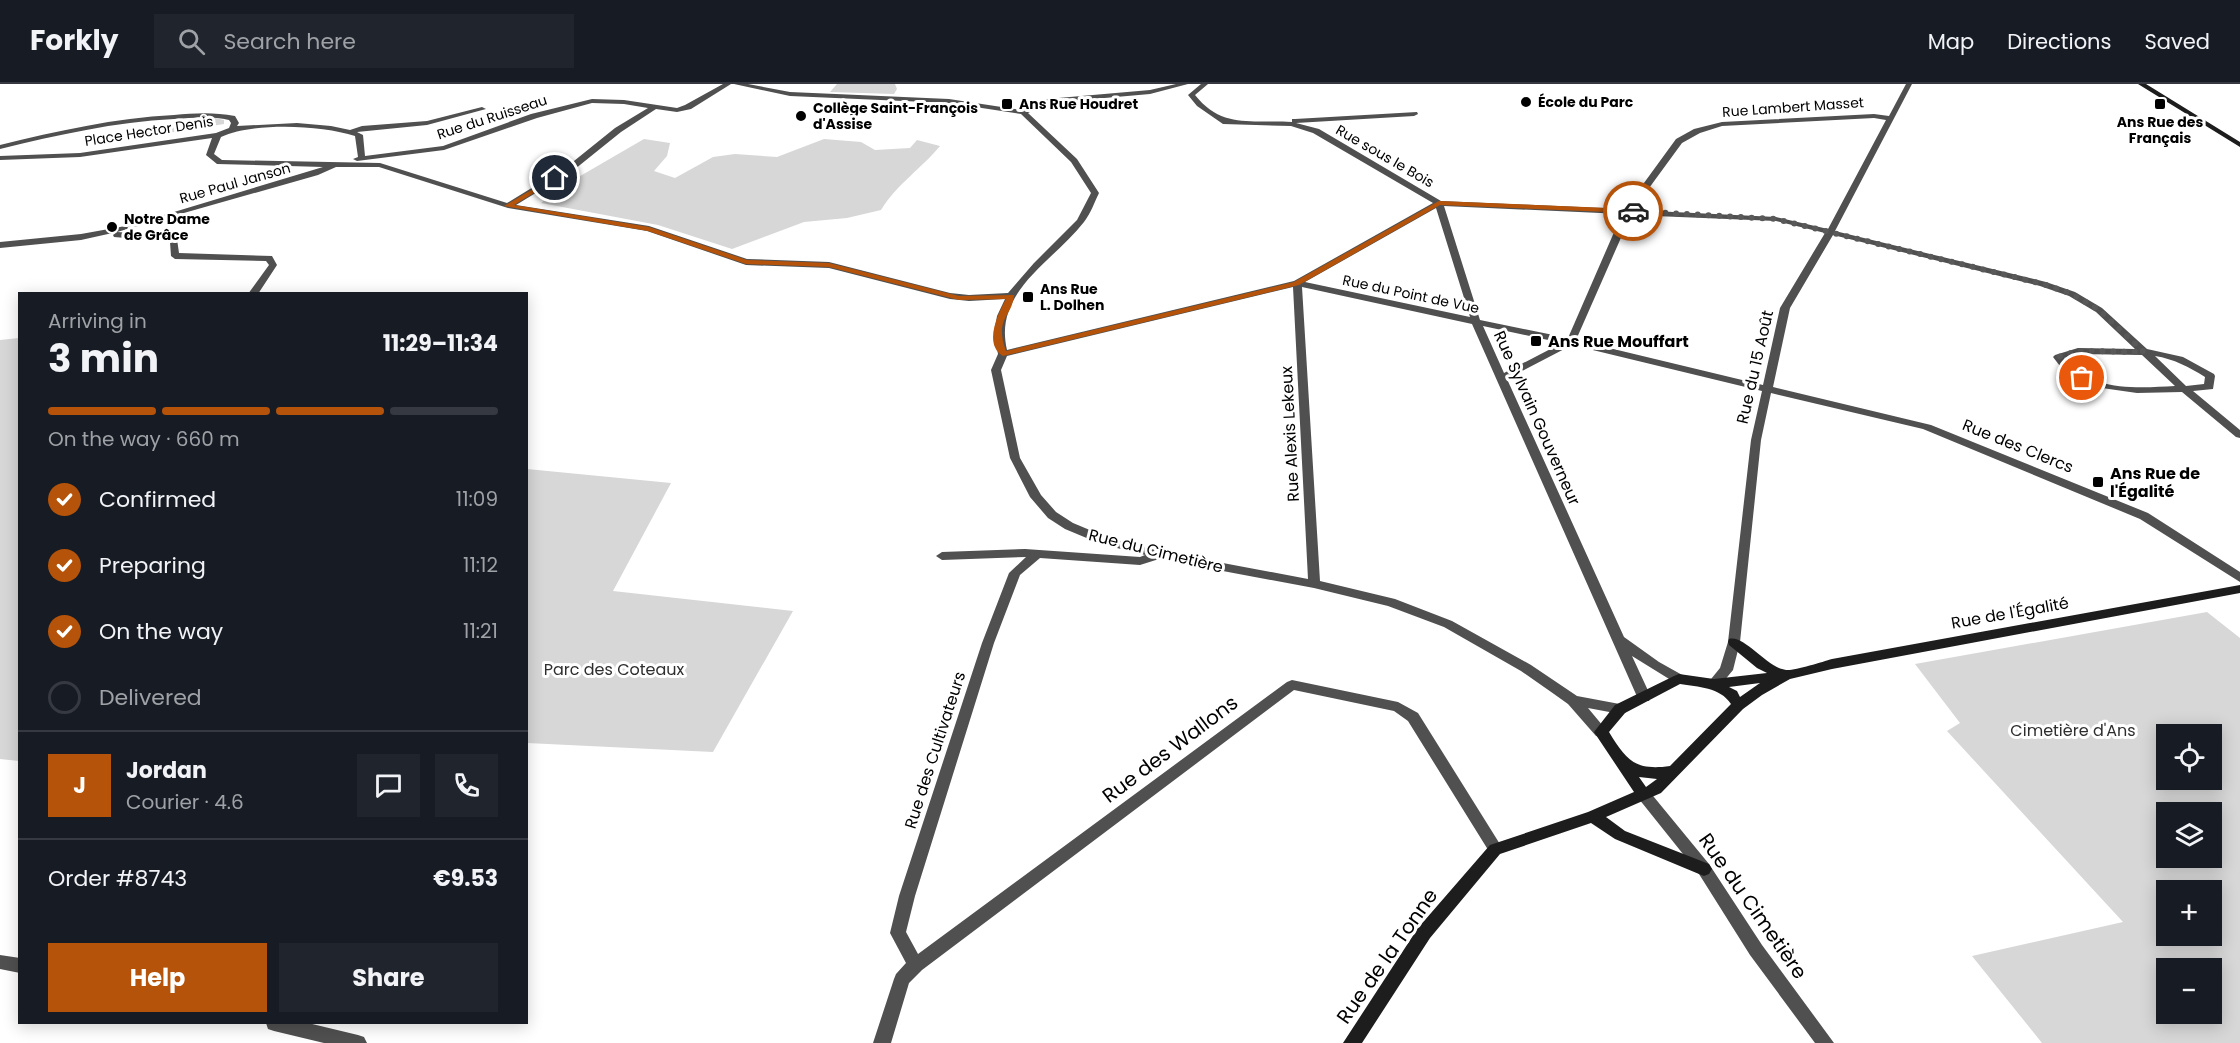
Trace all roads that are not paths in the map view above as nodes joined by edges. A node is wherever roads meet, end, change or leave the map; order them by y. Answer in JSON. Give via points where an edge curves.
{"nodes":[{"id":1,"x":728,"y":84,"type":"edge"},
{"id":2,"x":737,"y":84,"type":"edge"},
{"id":3,"x":1185,"y":84,"type":"edge"},
{"id":4,"x":1205,"y":84,"type":"edge"},
{"id":5,"x":1909,"y":84,"type":"edge"},
{"id":6,"x":2141,"y":84,"type":"edge"},
{"id":7,"x":654,"y":107,"type":"junction"},
{"id":8,"x":482,"y":109,"type":"dead end"},
{"id":9,"x":1023,"y":112,"type":"junction"},
{"id":10,"x":1414,"y":114,"type":"dead end"},
{"id":11,"x":1890,"y":118,"type":"junction"},
{"id":12,"x":1288,"y":124,"type":"junction"},
{"id":13,"x":232,"y":129,"type":"junction"},
{"id":14,"x":350,"y":132,"type":"junction"},
{"id":15,"x":218,"y":135,"type":"junction"},
{"id":16,"x":2240,"y":145,"type":"edge"},
{"id":17,"x":0,"y":147,"type":"edge"},
{"id":18,"x":0,"y":158,"type":"edge"},
{"id":19,"x":362,"y":158,"type":"junction"},
{"id":20,"x":335,"y":165,"type":"junction"},
{"id":21,"x":1439,"y":203,"type":"junction"},
{"id":22,"x":508,"y":206,"type":"junction"},
{"id":23,"x":1628,"y":211,"type":"junction"},
{"id":24,"x":110,"y":232,"type":"junction"},
{"id":25,"x":1828,"y":233,"type":"junction"},
{"id":26,"x":0,"y":245,"type":"edge"},
{"id":27,"x":1297,"y":283,"type":"junction"},
{"id":28,"x":254,"y":292,"type":"edge"},
{"id":29,"x":1011,"y":296,"type":"junction"},
{"id":30,"x":1476,"y":321,"type":"junction"},
{"id":31,"x":1571,"y":342,"type":"junction"},
{"id":32,"x":2144,"y":352,"type":"junction"},
{"id":33,"x":1003,"y":354,"type":"junction"},
{"id":34,"x":1501,"y":378,"type":"junction"},
{"id":35,"x":1766,"y":389,"type":"junction"},
{"id":36,"x":2184,"y":389,"type":"junction"},
{"id":37,"x":2240,"y":435,"type":"edge"},
{"id":38,"x":1037,"y":554,"type":"junction"},
{"id":39,"x":1159,"y":555,"type":"junction"},
{"id":40,"x":942,"y":556,"type":"dead end"},
{"id":41,"x":2240,"y":578,"type":"edge"},
{"id":42,"x":1314,"y":584,"type":"junction"},
{"id":43,"x":2240,"y":589,"type":"edge"},
{"id":44,"x":1620,"y":640,"type":"junction"},
{"id":45,"x":1734,"y":642,"type":"junction"},
{"id":46,"x":1786,"y":675,"type":"junction"},
{"id":47,"x":1680,"y":679,"type":"junction"},
{"id":48,"x":1714,"y":684,"type":"junction"},
{"id":49,"x":1644,"y":697,"type":"junction"},
{"id":50,"x":1573,"y":700,"type":"junction"},
{"id":51,"x":1738,"y":705,"type":"junction"},
{"id":52,"x":1620,"y":709,"type":"junction"},
{"id":53,"x":1600,"y":732,"type":"junction"},
{"id":54,"x":1620,"y":761,"type":"junction"},
{"id":55,"x":1674,"y":771,"type":"junction"},
{"id":56,"x":1644,"y":795,"type":"junction"},
{"id":57,"x":1593,"y":816,"type":"junction"},
{"id":58,"x":1495,"y":849,"type":"junction"},
{"id":59,"x":1704,"y":869,"type":"junction"},
{"id":60,"x":0,"y":962,"type":"edge"},
{"id":61,"x":916,"y":965,"type":"junction"},
{"id":62,"x":18,"y":966,"type":"edge"},
{"id":63,"x":278,"y":1024,"type":"edge"},
{"id":64,"x":358,"y":1043,"type":"edge"},
{"id":65,"x":882,"y":1043,"type":"edge"},
{"id":66,"x":1352,"y":1043,"type":"edge"},
{"id":67,"x":1825,"y":1043,"type":"edge"}],
"edges":[{"from":1,"to":7,"type":"street","name":"Rue du Ruisseau","via":[[688,107]]},
{"from":2,"to":9,"type":"street","via":[[790,94],[950,100]]},
{"from":3,"to":9,"type":"street","via":[[1150,92],[1047,102]]},
{"from":4,"to":12,"type":"street","name":"Rue sous le Bois","via":[[1191,95],[1199,105],[1226,122]]},
{"from":5,"to":11,"type":"street","name":"Rue du 15 Août"},
{"from":6,"to":16,"type":"street"},
{"from":7,"to":19,"type":"street","name":"Rue du Ruisseau","via":[[592,102],[534,116],[444,148]]},
{"from":7,"to":22,"type":"street","via":[[572,167]]},
{"from":8,"to":14,"type":"street","via":[[428,123]]},
{"from":9,"to":29,"type":"street","name":"Rue du Cimetière","via":[[1074,161],[1095,193],[1082,221]]},
{"from":10,"to":12,"type":"street","name":"Rue sous le Bois","via":[[1322,118]]},
{"from":11,"to":23,"type":"street","name":"Rue Lambert Masset","via":[[1734,123],[1697,131],[1679,141]]},
{"from":11,"to":25,"type":"street","name":"Rue du 15 Août"},
{"from":12,"to":21,"type":"street","name":"Rue sous le Bois","via":[[1316,131]]},
{"from":13,"to":14,"type":"street","via":[[287,127]]},
{"from":13,"to":15,"type":"street","name":"Place Hector Denis"},
{"from":13,"to":17,"type":"street","name":"Place Hector Denis","via":[[232,118],[216,115],[142,119]]},
{"from":14,"to":19,"type":"street","via":[[359,135]]},
{"from":15,"to":18,"type":"street","name":"Place Hector Denis","via":[[80,155]]},
{"from":15,"to":20,"type":"street","name":"Rue du Ruisseau","via":[[210,155],[220,162]]},
{"from":19,"to":20,"type":"street","name":"Rue du Ruisseau"},
{"from":20,"to":22,"type":"street","via":[[389,167]]},
{"from":20,"to":24,"type":"street","name":"Rue Paul Janson"},
{"from":21,"to":23,"type":"street","name":"Rue sous le Bois"},
{"from":21,"to":27,"type":"street"},
{"from":21,"to":30,"type":"street","name":"Rue Sylvain Gouverneur"},
{"from":22,"to":29,"type":"street","via":[[649,229],[746,262],[829,265],[959,298]]},
{"from":23,"to":25,"type":"street","name":"Rue sous le Bois","via":[[1776,219]]},
{"from":23,"to":31,"type":"street","name":"Rue Lambert Masset"},
{"from":24,"to":26,"type":"street","name":"Rue Paul Janson"},
{"from":24,"to":28,"type":"street","via":[[174,241],[175,256],[269,258],[273,265]]},
{"from":25,"to":32,"type":"street","name":"Rue sous le Bois","via":[[2072,294],[2099,310]]},
{"from":25,"to":35,"type":"street","name":"Rue du 15 Août","via":[[1785,308]]},
{"from":27,"to":30,"type":"street","name":"Rue du Point de Vue"},
{"from":27,"to":33,"type":"street"},
{"from":27,"to":42,"type":"street","name":"Rue Alexis Lekeux"},
{"from":29,"to":33,"type":"street","name":"Rue du Cimetière","via":[[998,322]]},
{"from":30,"to":31,"type":"street","name":"Rue du Point de Vue"},
{"from":30,"to":34,"type":"street","name":"Rue Sylvain Gouverneur"},
{"from":31,"to":34,"type":"street"},
{"from":31,"to":35,"type":"street","name":"Rue du Point de Vue"},
{"from":32,"to":36,"type":"street","name":"Rue sous le Bois"},
{"from":32,"to":36,"type":"street","via":[[2193,362],[2210,376],[2209,387]]},
{"from":32,"to":36,"type":"street","via":[[2078,351],[2058,357],[2071,373],[2094,383],[2122,388]]},
{"from":33,"to":39,"type":"street","name":"Rue du Cimetière","via":[[996,370],[1012,448],[1036,497],[1052,515],[1077,530]]},
{"from":34,"to":44,"type":"street","name":"Rue Sylvain Gouverneur"},
{"from":35,"to":41,"type":"street","name":"Rue des Clercs","via":[[1927,427],[2144,516]]},
{"from":35,"to":45,"type":"street","name":"Rue du 15 Août","via":[[1756,440]]},
{"from":36,"to":37,"type":"street","name":"Rue sous le Bois"},
{"from":38,"to":39,"type":"street","via":[[1140,561]]},
{"from":38,"to":40,"type":"street"},
{"from":38,"to":61,"type":"street","name":"Rue des Cultivateurs","via":[[1015,573],[988,643],[907,896],[898,933]]},
{"from":39,"to":42,"type":"street","name":"Rue du Cimetière"},
{"from":42,"to":50,"type":"street","name":"Rue du Cimetière","via":[[1391,602],[1448,624]]},
{"from":43,"to":46,"type":"street","name":"Rue de l'Égalité"},
{"from":44,"to":47,"type":"street","name":"Rue Sylvain Gouverneur"},
{"from":44,"to":49,"type":"street","name":"Rue Sylvain Gouverneur"},
{"from":45,"to":46,"type":"street","via":[[1762,665]]},
{"from":45,"to":48,"type":"street","name":"Rue du 15 Août","via":[[1726,670]]},
{"from":46,"to":48,"type":"street","name":"Rue de l'Égalité"},
{"from":46,"to":51,"type":"street","name":"Rue de l'Égalité"},
{"from":47,"to":48,"type":"street"},
{"from":47,"to":49,"type":"street"},
{"from":48,"to":51,"type":"street","via":[[1732,695]]},
{"from":49,"to":52,"type":"street"},
{"from":50,"to":52,"type":"street","name":"Rue du Cimetière"},
{"from":50,"to":53,"type":"street","name":"Rue du Cimetière"},
{"from":51,"to":55,"type":"street","name":"Rue de l'Égalité"},
{"from":52,"to":53,"type":"street"},
{"from":53,"to":54,"type":"street"},
{"from":54,"to":55,"type":"street","via":[[1631,771],[1647,775]]},
{"from":54,"to":56,"type":"street"},
{"from":55,"to":56,"type":"street","name":"Rue de l'Égalité"},
{"from":56,"to":57,"type":"street"},
{"from":56,"to":59,"type":"street","name":"Rue du Cimetière"},
{"from":57,"to":58,"type":"street"},
{"from":57,"to":59,"type":"street","via":[[1620,835]]},
{"from":58,"to":61,"type":"street","name":"Rue des Wallons","via":[[1413,717],[1398,707],[1292,685]]},
{"from":58,"to":66,"type":"street","name":"Rue de la Tonne","via":[[1424,933]]},
{"from":59,"to":67,"type":"street","name":"Rue du Cimetière","via":[[1756,950]]},
{"from":60,"to":62,"type":"street"},
{"from":61,"to":65,"type":"street","name":"Rue des Wallons","via":[[902,979]]},
{"from":63,"to":64,"type":"street"}]}
